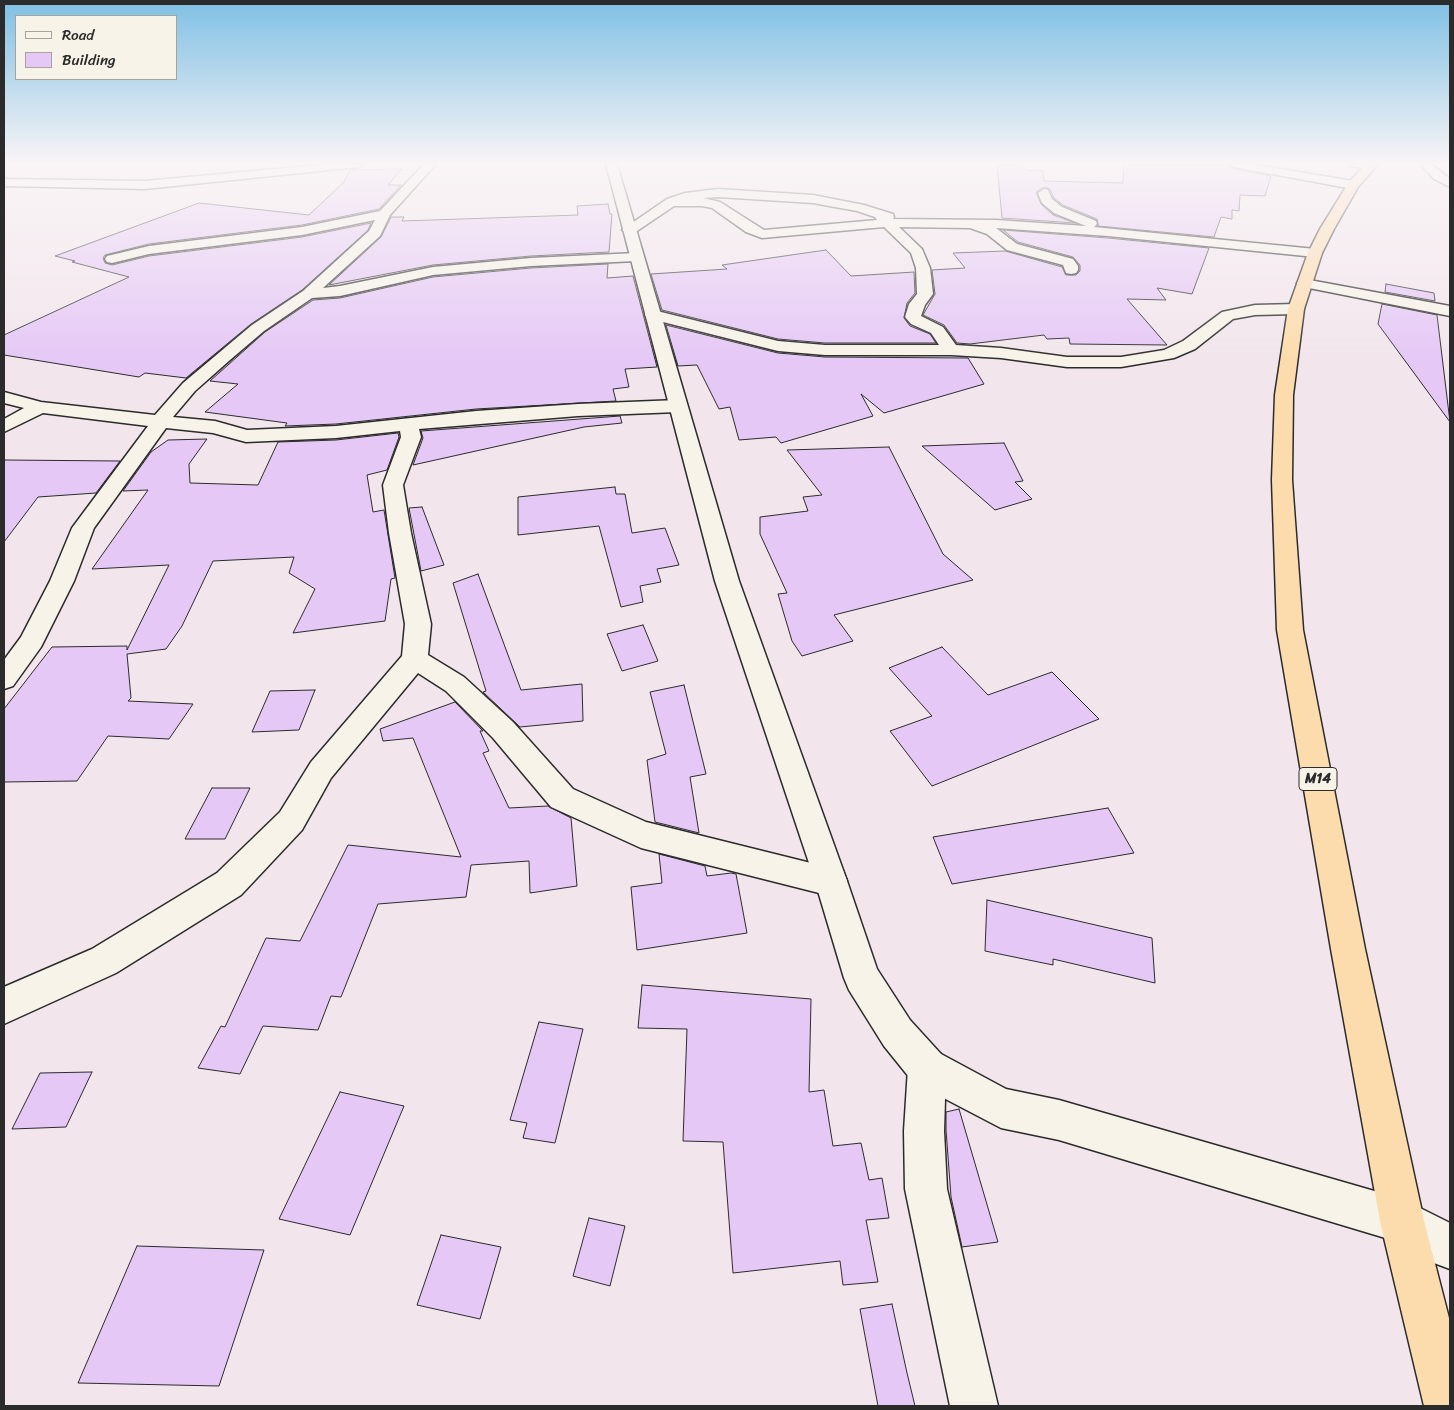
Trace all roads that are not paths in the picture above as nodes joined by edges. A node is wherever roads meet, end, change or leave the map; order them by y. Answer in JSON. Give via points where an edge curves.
{"nodes":[{"id":1,"x":308,"y":230,"type":"edge"},
{"id":2,"x":376,"y":230,"type":"edge"},
{"id":3,"x":628,"y":230,"type":"edge"},
{"id":4,"x":645,"y":230,"type":"edge"},
{"id":5,"x":753,"y":230,"type":"edge"},
{"id":6,"x":796,"y":230,"type":"edge"},
{"id":7,"x":895,"y":230,"type":"edge"},
{"id":8,"x":988,"y":230,"type":"edge"},
{"id":9,"x":1083,"y":230,"type":"edge"},
{"id":10,"x":1103,"y":230,"type":"edge"},
{"id":11,"x":1326,"y":230,"type":"edge"},
{"id":12,"x":1108,"y":232,"type":"junction"},
{"id":13,"x":632,"y":244,"type":"junction"},
{"id":14,"x":1315,"y":253,"type":"junction"},
{"id":15,"x":112,"y":259,"type":"dead end"},
{"id":16,"x":1071,"y":270,"type":"dead end"},
{"id":17,"x":308,"y":294,"type":"junction"},
{"id":18,"x":1300,"y":296,"type":"junction"},
{"id":19,"x":1450,"y":311,"type":"edge"},
{"id":20,"x":653,"y":315,"type":"junction"},
{"id":21,"x":951,"y":350,"type":"junction"},
{"id":22,"x":4,"y":397,"type":"edge"},
{"id":23,"x":678,"y":406,"type":"junction"},
{"id":24,"x":40,"y":407,"type":"junction"},
{"id":25,"x":161,"y":422,"type":"junction"},
{"id":26,"x":409,"y":424,"type":"junction"},
{"id":27,"x":4,"y":426,"type":"edge"},
{"id":28,"x":415,"y":659,"type":"junction"},
{"id":29,"x":4,"y":679,"type":"edge"},
{"id":30,"x":831,"y":881,"type":"junction"},
{"id":31,"x":4,"y":1006,"type":"edge"},
{"id":32,"x":928,"y":1068,"type":"junction"},
{"id":33,"x":1402,"y":1221,"type":"junction"},
{"id":34,"x":1450,"y":1246,"type":"edge"},
{"id":35,"x":974,"y":1406,"type":"edge"},
{"id":36,"x":1448,"y":1406,"type":"edge"}],
"edges":[{"from":1,"to":15,"type":"street","via":[[150,250]]},
{"from":2,"to":17,"type":"street"},
{"from":3,"to":13,"type":"street"},
{"from":4,"to":13,"type":"street"},
{"from":5,"to":6,"type":"street","via":[[762,234]]},
{"from":7,"to":21,"type":"street","via":[[917,252],[923,268],[925,294],[913,317],[936,330]]},
{"from":8,"to":16,"type":"street","via":[[1012,247],[1068,262]]},
{"from":9,"to":12,"type":"street"},
{"from":10,"to":12,"type":"street"},
{"from":11,"to":14,"type":"highway","number":"M14"},
{"from":12,"to":14,"type":"street"},
{"from":13,"to":17,"type":"street","via":[[532,262],[433,271],[340,291]]},
{"from":13,"to":20,"type":"street"},
{"from":14,"to":18,"type":"highway","number":"M14"},
{"from":17,"to":25,"type":"street","via":[[224,356],[189,387]]},
{"from":18,"to":19,"type":"street"},
{"from":18,"to":21,"type":"street","via":[[1228,315],[1189,345],[1168,354],[1121,362],[1067,362]]},
{"from":18,"to":33,"type":"highway","number":"M14","via":[[1284,395],[1282,480],[1290,630]]},
{"from":20,"to":21,"type":"street","via":[[778,346],[825,350]]},
{"from":20,"to":23,"type":"street"},
{"from":22,"to":24,"type":"street"},
{"from":23,"to":26,"type":"street","via":[[578,410]]},
{"from":23,"to":30,"type":"street","via":[[727,582]]},
{"from":24,"to":25,"type":"street"},
{"from":24,"to":27,"type":"street"},
{"from":25,"to":26,"type":"street","via":[[215,427],[246,436],[336,432]]},
{"from":25,"to":29,"type":"street","via":[[83,528],[62,581],[32,641]]},
{"from":26,"to":28,"type":"street","via":[[411,437],[393,485],[418,624]]},
{"from":28,"to":30,"type":"street","via":[[455,684],[503,730],[562,798],[641,834]]},
{"from":28,"to":31,"type":"street","via":[[321,770],[291,821],[229,884],[104,961]]},
{"from":30,"to":32,"type":"street","via":[[862,978],[897,1034]]},
{"from":32,"to":33,"type":"street","via":[[1001,1108],[1059,1120]]},
{"from":32,"to":35,"type":"street","via":[[924,1131],[926,1189]]},
{"from":33,"to":34,"type":"street"},
{"from":33,"to":36,"type":"highway","number":"M14"}]}
